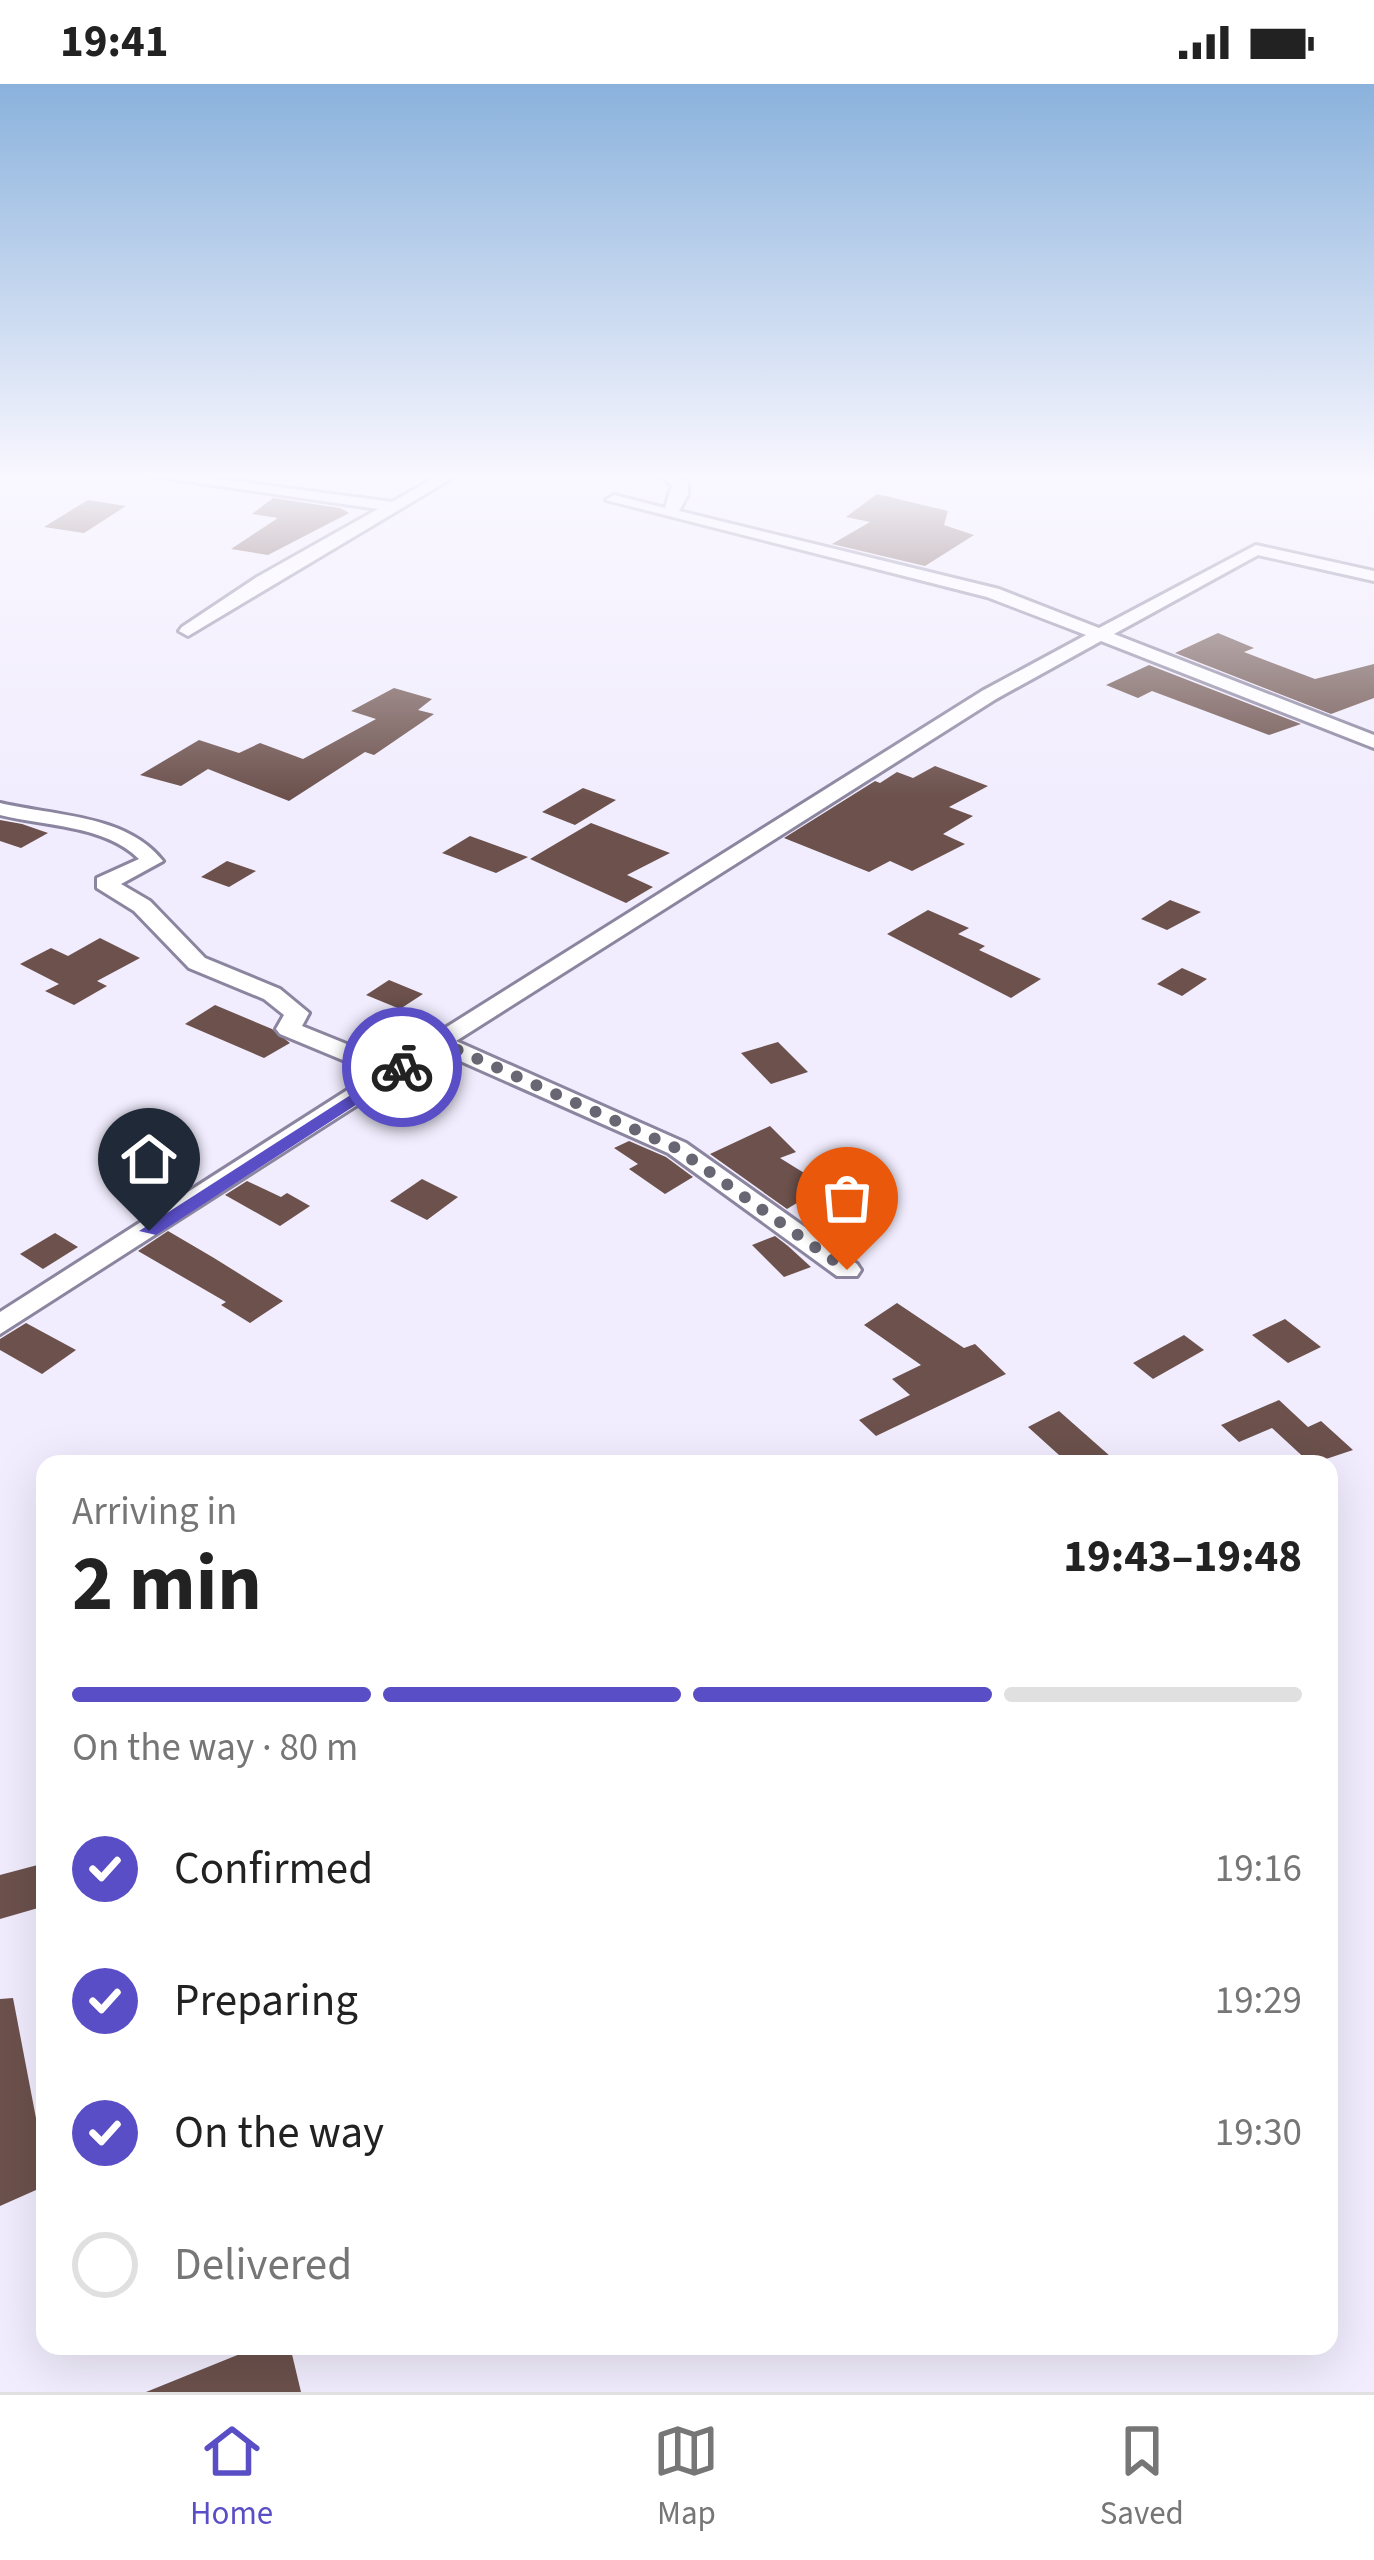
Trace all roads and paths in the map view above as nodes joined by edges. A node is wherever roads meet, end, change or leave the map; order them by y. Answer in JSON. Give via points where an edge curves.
{"nodes":[{"id":1,"x":267,"y":582,"type":"edge"},
{"id":2,"x":954,"y":582,"type":"edge"},
{"id":3,"x":1200,"y":582,"type":"edge"},
{"id":4,"x":188,"y":631,"type":"dead end"},
{"id":5,"x":1100,"y":638,"type":"junction"},
{"id":6,"x":1374,"y":742,"type":"edge"},
{"id":7,"x":0,"y":809,"type":"edge"},
{"id":8,"x":440,"y":1042,"type":"junction"},
{"id":9,"x":394,"y":1072,"type":"junction"},
{"id":10,"x":847,"y":1270,"type":"dead end"},
{"id":11,"x":0,"y":1325,"type":"edge"}],
"edges":[{"from":1,"to":4,"type":"street"},
{"from":2,"to":5,"type":"street"},
{"from":3,"to":5,"type":"street"},
{"from":5,"to":6,"type":"street"},
{"from":5,"to":8,"type":"street","via":[[989,695]]},
{"from":7,"to":9,"type":"street","via":[[86,826],[145,849],[152,861],[105,883],[142,906],[197,963],[272,994],[296,1013],[288,1029]]},
{"from":8,"to":9,"type":"street"},
{"from":8,"to":10,"type":"street","via":[[676,1148]]},
{"from":9,"to":11,"type":"street"}]}
